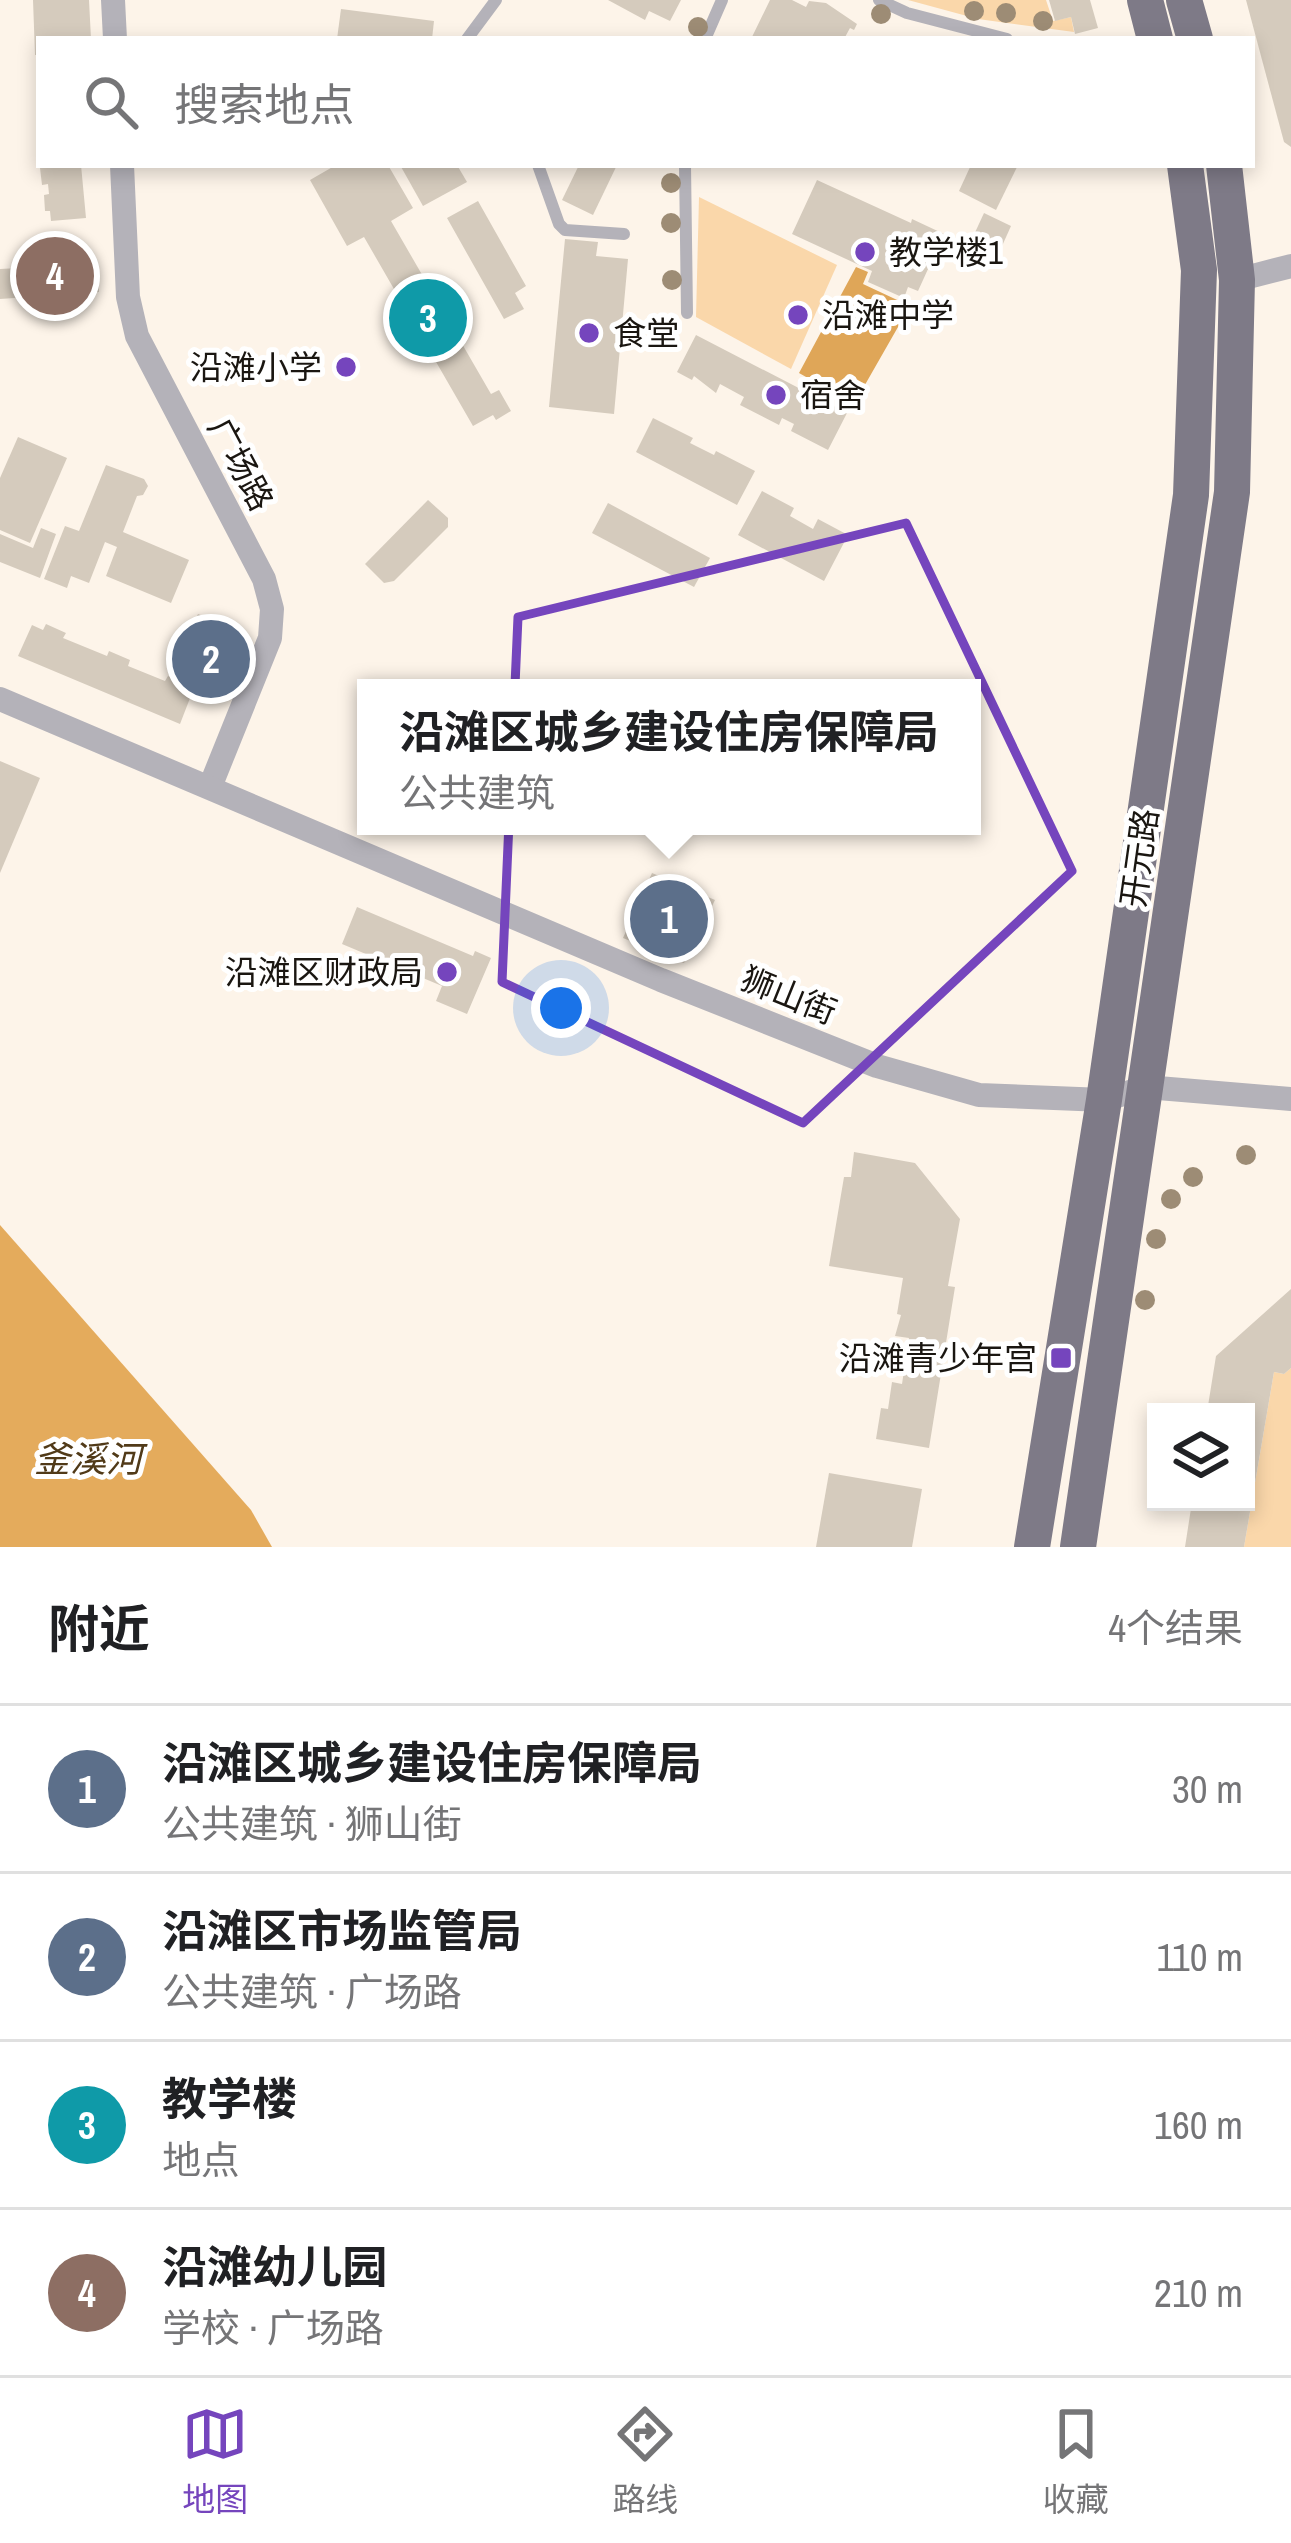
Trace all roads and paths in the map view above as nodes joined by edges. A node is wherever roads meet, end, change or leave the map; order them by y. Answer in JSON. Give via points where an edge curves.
{"nodes":[{"id":1,"x":113,"y":0,"type":"edge"},
{"id":2,"x":496,"y":0,"type":"edge"},
{"id":3,"x":722,"y":0,"type":"edge"},
{"id":4,"x":878,"y":0,"type":"edge"},
{"id":5,"x":1145,"y":0,"type":"edge"},
{"id":6,"x":1184,"y":0,"type":"edge"},
{"id":7,"x":115,"y":36,"type":"edge"},
{"id":8,"x":468,"y":36,"type":"edge"},
{"id":9,"x":706,"y":36,"type":"edge"},
{"id":10,"x":995,"y":36,"type":"edge"},
{"id":11,"x":1154,"y":36,"type":"edge"},
{"id":12,"x":1194,"y":36,"type":"edge"},
{"id":13,"x":122,"y":168,"type":"edge"},
{"id":14,"x":539,"y":168,"type":"edge"},
{"id":15,"x":685,"y":168,"type":"edge"},
{"id":16,"x":1185,"y":168,"type":"edge"},
{"id":17,"x":1225,"y":168,"type":"edge"},
{"id":18,"x":624,"y":233,"type":"dead end"},
{"id":19,"x":1291,"y":266,"type":"edge"},
{"id":20,"x":1237,"y":280,"type":"junction"},
{"id":21,"x":687,"y":313,"type":"dead end"},
{"id":22,"x":0,"y":699,"type":"edge"},
{"id":23,"x":210,"y":787,"type":"junction"},
{"id":24,"x":1146,"y":1087,"type":"junction"},
{"id":25,"x":1104,"y":1100,"type":"junction"},
{"id":26,"x":1291,"y":1100,"type":"edge"},
{"id":27,"x":1032,"y":1547,"type":"edge"},
{"id":28,"x":1078,"y":1547,"type":"edge"}],
"edges":[{"from":1,"to":7,"type":"street"},
{"from":2,"to":8,"type":"lane"},
{"from":3,"to":9,"type":"lane"},
{"from":4,"to":10,"type":"lane"},
{"from":5,"to":11,"type":"main road"},
{"from":6,"to":12,"type":"main road"},
{"from":13,"to":23,"type":"street","name":"广场路","via":[[137,336],[264,579],[272,609],[270,638]]},
{"from":14,"to":18,"type":"lane","via":[[565,230]]},
{"from":15,"to":21,"type":"lane"},
{"from":16,"to":25,"type":"main road","name":"开元路","via":[[1199,270],[1191,495]]},
{"from":17,"to":20,"type":"main road","name":"开元路"},
{"from":19,"to":20,"type":"street"},
{"from":20,"to":24,"type":"main road","name":"开元路","via":[[1232,492]]},
{"from":22,"to":23,"type":"street","name":"狮山街"},
{"from":23,"to":25,"type":"street","name":"狮山街","via":[[877,1066],[979,1095]]},
{"from":24,"to":25,"type":"street","name":"狮山街"},
{"from":24,"to":26,"type":"street"},
{"from":24,"to":28,"type":"main road","name":"开元路"},
{"from":25,"to":27,"type":"main road","name":"开元路"}]}
